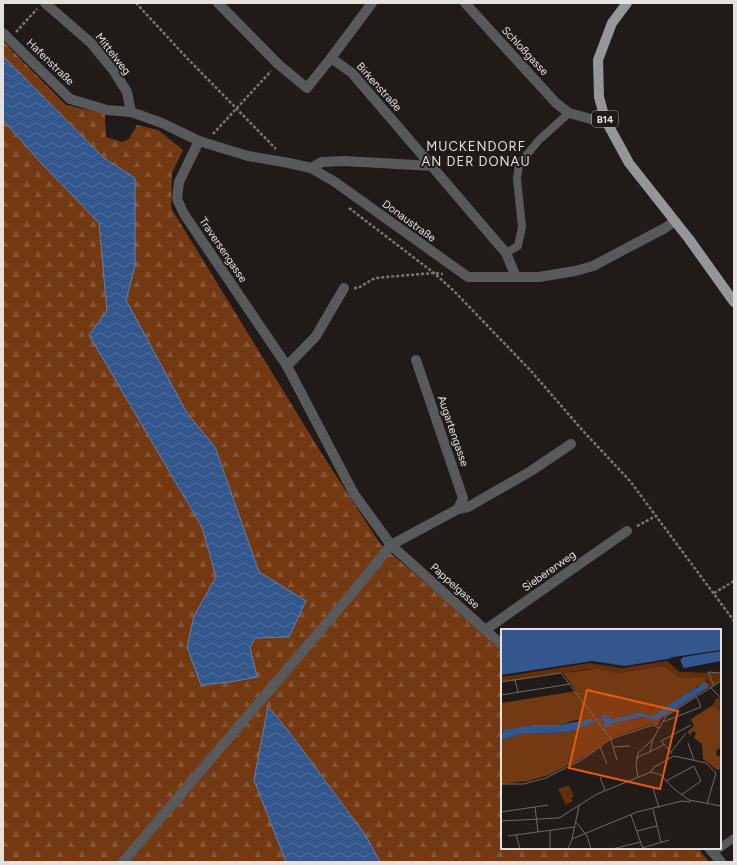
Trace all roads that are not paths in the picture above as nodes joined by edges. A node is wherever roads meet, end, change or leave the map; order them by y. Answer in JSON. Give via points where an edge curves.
{"nodes":[{"id":1,"x":218,"y":3,"type":"edge"},
{"id":2,"x":372,"y":3,"type":"edge"},
{"id":3,"x":465,"y":3,"type":"edge"},
{"id":4,"x":627,"y":3,"type":"edge"},
{"id":5,"x":41,"y":6,"type":"edge"},
{"id":6,"x":6,"y":36,"type":"edge"},
{"id":7,"x":332,"y":58,"type":"junction"},
{"id":8,"x":131,"y":112,"type":"junction"},
{"id":9,"x":569,"y":113,"type":"junction"},
{"id":10,"x":605,"y":119,"type":"junction"},
{"id":11,"x":203,"y":142,"type":"junction"},
{"id":12,"x":433,"y":166,"type":"junction"},
{"id":13,"x":311,"y":168,"type":"junction"},
{"id":14,"x":675,"y":221,"type":"junction"},
{"id":15,"x":506,"y":253,"type":"junction"},
{"id":16,"x":516,"y":276,"type":"junction"},
{"id":17,"x":344,"y":288,"type":"road end"},
{"id":18,"x":734,"y":302,"type":"edge"},
{"id":19,"x":416,"y":360,"type":"dead end"},
{"id":20,"x":287,"y":366,"type":"junction"},
{"id":21,"x":571,"y":444,"type":"dead end"},
{"id":22,"x":458,"y":509,"type":"junction"},
{"id":23,"x":627,"y":531,"type":"road end"},
{"id":24,"x":391,"y":545,"type":"junction"},
{"id":25,"x":485,"y":630,"type":"junction"},
{"id":26,"x":501,"y":644,"type":"edge"},
{"id":27,"x":734,"y":838,"type":"edge"},
{"id":28,"x":721,"y":845,"type":"edge"},
{"id":29,"x":711,"y":851,"type":"edge"},
{"id":30,"x":123,"y":862,"type":"edge"},
{"id":31,"x":720,"y":862,"type":"edge"}],
"edges":[{"from":1,"to":7,"type":"street","via":[[278,64],[307,88]]},
{"from":2,"to":7,"type":"street"},
{"from":3,"to":9,"type":"street","name":"Schloßgasse","via":[[556,103]]},
{"from":4,"to":10,"type":"main road","number":"B14","via":[[612,23],[598,60],[599,97]]},
{"from":5,"to":8,"type":"street","name":"Mittelweg","via":[[91,43],[127,92]]},
{"from":6,"to":8,"type":"street","name":"Hafenstraße","via":[[70,99],[107,110]]},
{"from":7,"to":12,"type":"street","name":"Birkenstraße","via":[[352,72]]},
{"from":8,"to":11,"type":"street","name":"Donaustraße"},
{"from":9,"to":10,"type":"street","name":"Schloßgasse","via":[[591,119]]},
{"from":9,"to":15,"type":"lane","via":[[519,164],[517,179],[522,228],[518,246]]},
{"from":10,"to":14,"type":"main road","number":"B14","via":[[629,163]]},
{"from":11,"to":13,"type":"street","name":"Donaustraße","via":[[248,156]]},
{"from":11,"to":20,"type":"street","name":"Traversengasse","via":[[179,182],[177,199],[184,214]]},
{"from":12,"to":13,"type":"street","via":[[344,161],[322,162]]},
{"from":12,"to":15,"type":"street","name":"Birkenstraße"},
{"from":13,"to":16,"type":"street","name":"Donaustraße","via":[[335,182],[468,277]]},
{"from":14,"to":16,"type":"street","via":[[593,266],[539,277]]},
{"from":14,"to":18,"type":"main road","number":"B14"},
{"from":15,"to":16,"type":"street","name":"Birkenstraße"},
{"from":17,"to":20,"type":"street","via":[[316,336]]},
{"from":19,"to":22,"type":"street","name":"Augartengasse","via":[[463,498]]},
{"from":20,"to":24,"type":"street","name":"Traversengasse","via":[[354,494]]},
{"from":21,"to":22,"type":"street","via":[[531,471],[468,507]]},
{"from":22,"to":24,"type":"street"},
{"from":23,"to":25,"type":"street","name":"Siebererweg"},
{"from":24,"to":25,"type":"street","name":"Pappelgasse"},
{"from":24,"to":30,"type":"street"},
{"from":25,"to":26,"type":"street","name":"Pappelgasse"},
{"from":27,"to":28,"type":"lane"},
{"from":29,"to":31,"type":"street"}]}
